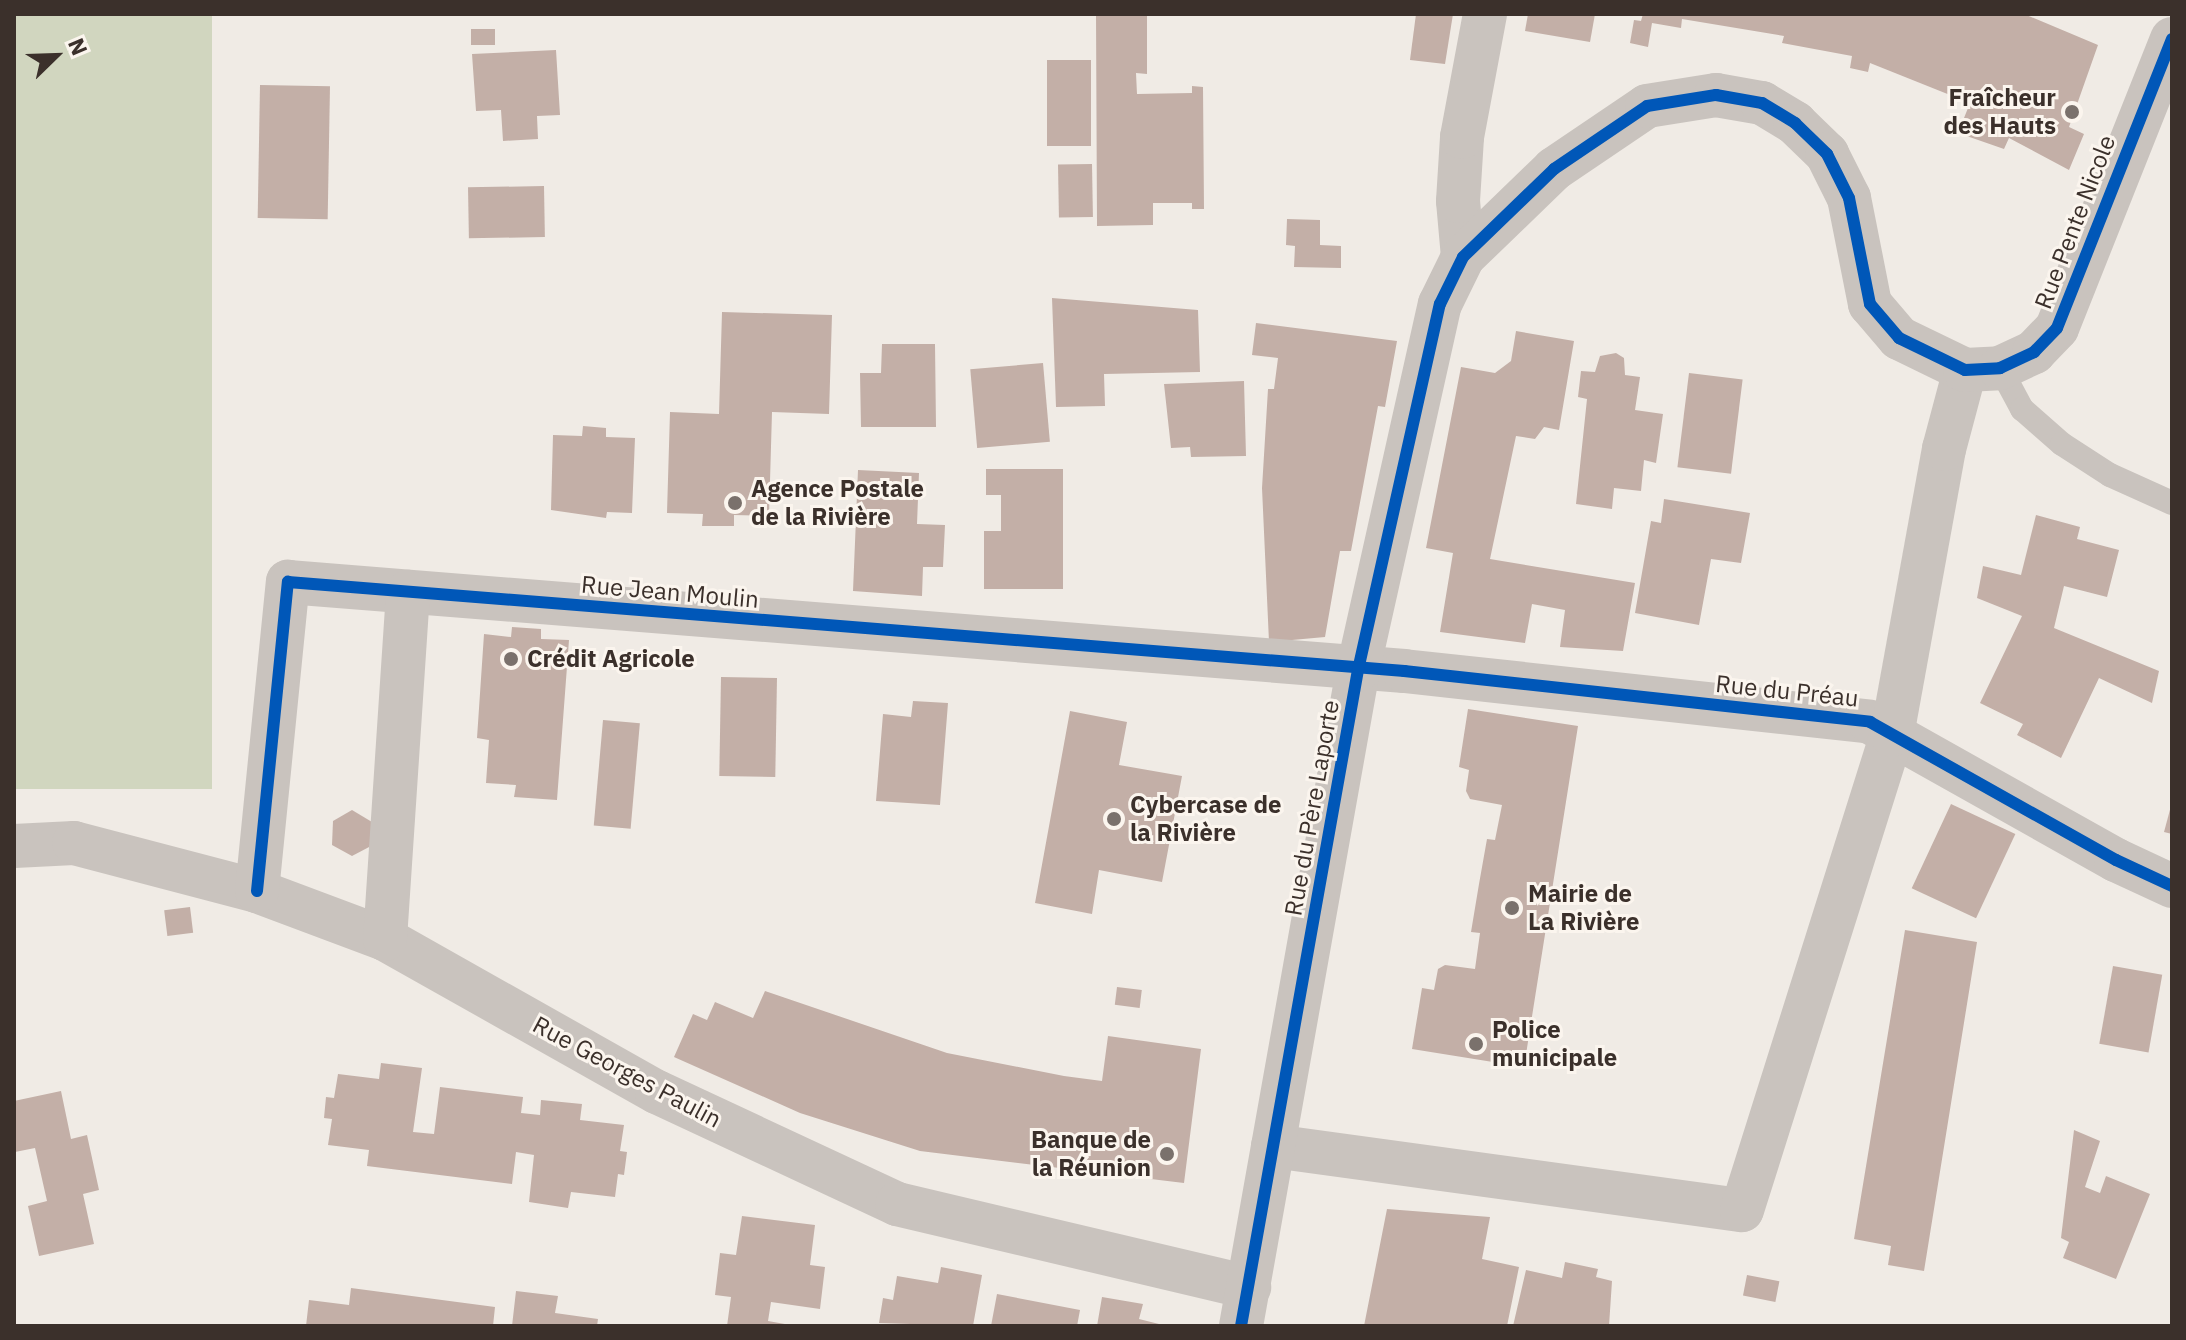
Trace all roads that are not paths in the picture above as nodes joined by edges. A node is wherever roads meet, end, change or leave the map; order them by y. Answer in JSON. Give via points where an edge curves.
{"nodes":[{"id":1,"x":1485,"y":14,"type":"edge"},
{"id":2,"x":2172,"y":39,"type":"edge"},
{"id":3,"x":1463,"y":257,"type":"junction"},
{"id":4,"x":1983,"y":369,"type":"junction"},
{"id":5,"x":2172,"y":503,"type":"edge"},
{"id":6,"x":408,"y":592,"type":"junction"},
{"id":7,"x":1358,"y":670,"type":"junction"},
{"id":8,"x":1892,"y":735,"type":"junction"},
{"id":9,"x":14,"y":846,"type":"edge"},
{"id":10,"x":2172,"y":886,"type":"edge"},
{"id":11,"x":257,"y":891,"type":"junction"},
{"id":12,"x":385,"y":939,"type":"junction"},
{"id":13,"x":1273,"y":1146,"type":"junction"},
{"id":14,"x":1245,"y":1306,"type":"edge"}],
"edges":[{"from":1,"to":3,"type":"street","via":[[1462,137],[1458,201]]},
{"from":2,"to":4,"type":"street","name":"Rue Pente Nicole","via":[[2057,328],[2034,352]]},
{"from":3,"to":4,"type":"street","via":[[1554,169],[1647,106],[1716,95],[1762,103],[1795,123],[1827,154],[1849,198],[1870,304],[1899,338]]},
{"from":3,"to":7,"type":"street","name":"Rue du Père Laporte","via":[[1440,304]]},
{"from":4,"to":5,"type":"lane","via":[[2062,444],[2110,475]]},
{"from":4,"to":8,"type":"street","via":[[1944,449]]},
{"from":6,"to":7,"type":"street","name":"Rue Jean Moulin"},
{"from":6,"to":11,"type":"street","name":"Rue Jean Moulin","via":[[288,582]]},
{"from":6,"to":12,"type":"street"},
{"from":7,"to":8,"type":"street","name":"Rue du Préau","via":[[1870,722]]},
{"from":7,"to":13,"type":"street","name":"Rue du Père Laporte"},
{"from":8,"to":10,"type":"street","name":"Rue du Préau"},
{"from":8,"to":13,"type":"street","via":[[1742,1210]]},
{"from":9,"to":11,"type":"street","name":"Rue Georges Paulin","via":[[74,843]]},
{"from":11,"to":12,"type":"street","name":"Rue Georges Paulin"},
{"from":12,"to":14,"type":"street","name":"Rue Georges Paulin","via":[[657,1092],[897,1204]]},
{"from":13,"to":14,"type":"street","name":"Rue du Père Laporte"}]}
